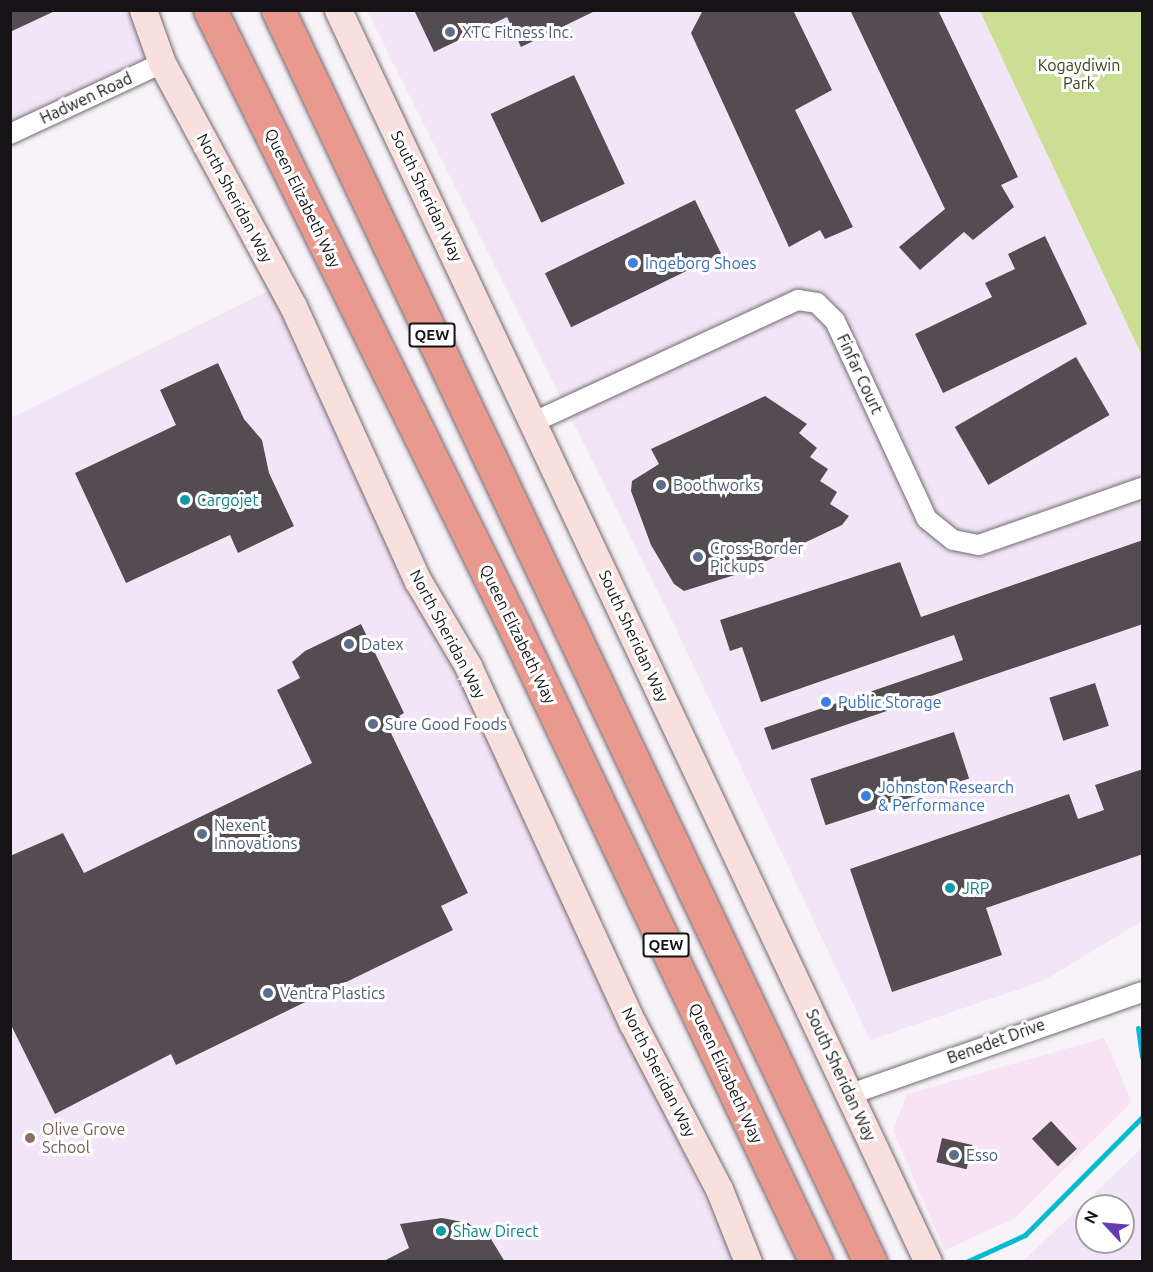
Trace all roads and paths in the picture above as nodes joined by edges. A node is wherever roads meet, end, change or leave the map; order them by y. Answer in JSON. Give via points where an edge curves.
{"nodes":[{"id":1,"x":143,"y":10,"type":"edge"},
{"id":2,"x":210,"y":10,"type":"edge"},
{"id":3,"x":278,"y":10,"type":"edge"},
{"id":4,"x":338,"y":10,"type":"edge"},
{"id":5,"x":162,"y":63,"type":"junction"},
{"id":6,"x":10,"y":134,"type":"edge"},
{"id":7,"x":536,"y":421,"type":"junction"},
{"id":8,"x":1143,"y":488,"type":"edge"},
{"id":9,"x":1143,"y":992,"type":"edge"},
{"id":10,"x":851,"y":1094,"type":"junction"},
{"id":11,"x":748,"y":1262,"type":"edge"},
{"id":12,"x":816,"y":1262,"type":"edge"},
{"id":13,"x":870,"y":1262,"type":"edge"},
{"id":14,"x":928,"y":1262,"type":"edge"}],
"edges":[{"from":1,"to":5,"type":"street","name":"North Sheridan Way"},
{"from":2,"to":12,"type":"highway","name":"Queen Elizabeth Way","number":"QEW","via":[[515,628]]},
{"from":3,"to":13,"type":"highway","number":"QEW"},
{"from":4,"to":7,"type":"street","name":"South Sheridan Way"},
{"from":5,"to":6,"type":"street","name":"Hadwen Road"},
{"from":5,"to":11,"type":"street","name":"North Sheridan Way","via":[[293,306],[418,581],[468,666],[628,1013],[719,1189]]},
{"from":7,"to":8,"type":"street","name":"Finfar Court","via":[[798,300],[817,303],[836,321],[927,519],[953,540],[979,545]]},
{"from":7,"to":10,"type":"street","name":"South Sheridan Way"},
{"from":9,"to":10,"type":"street","name":"Benedet Drive"},
{"from":10,"to":14,"type":"street","name":"South Sheridan Way"}]}
